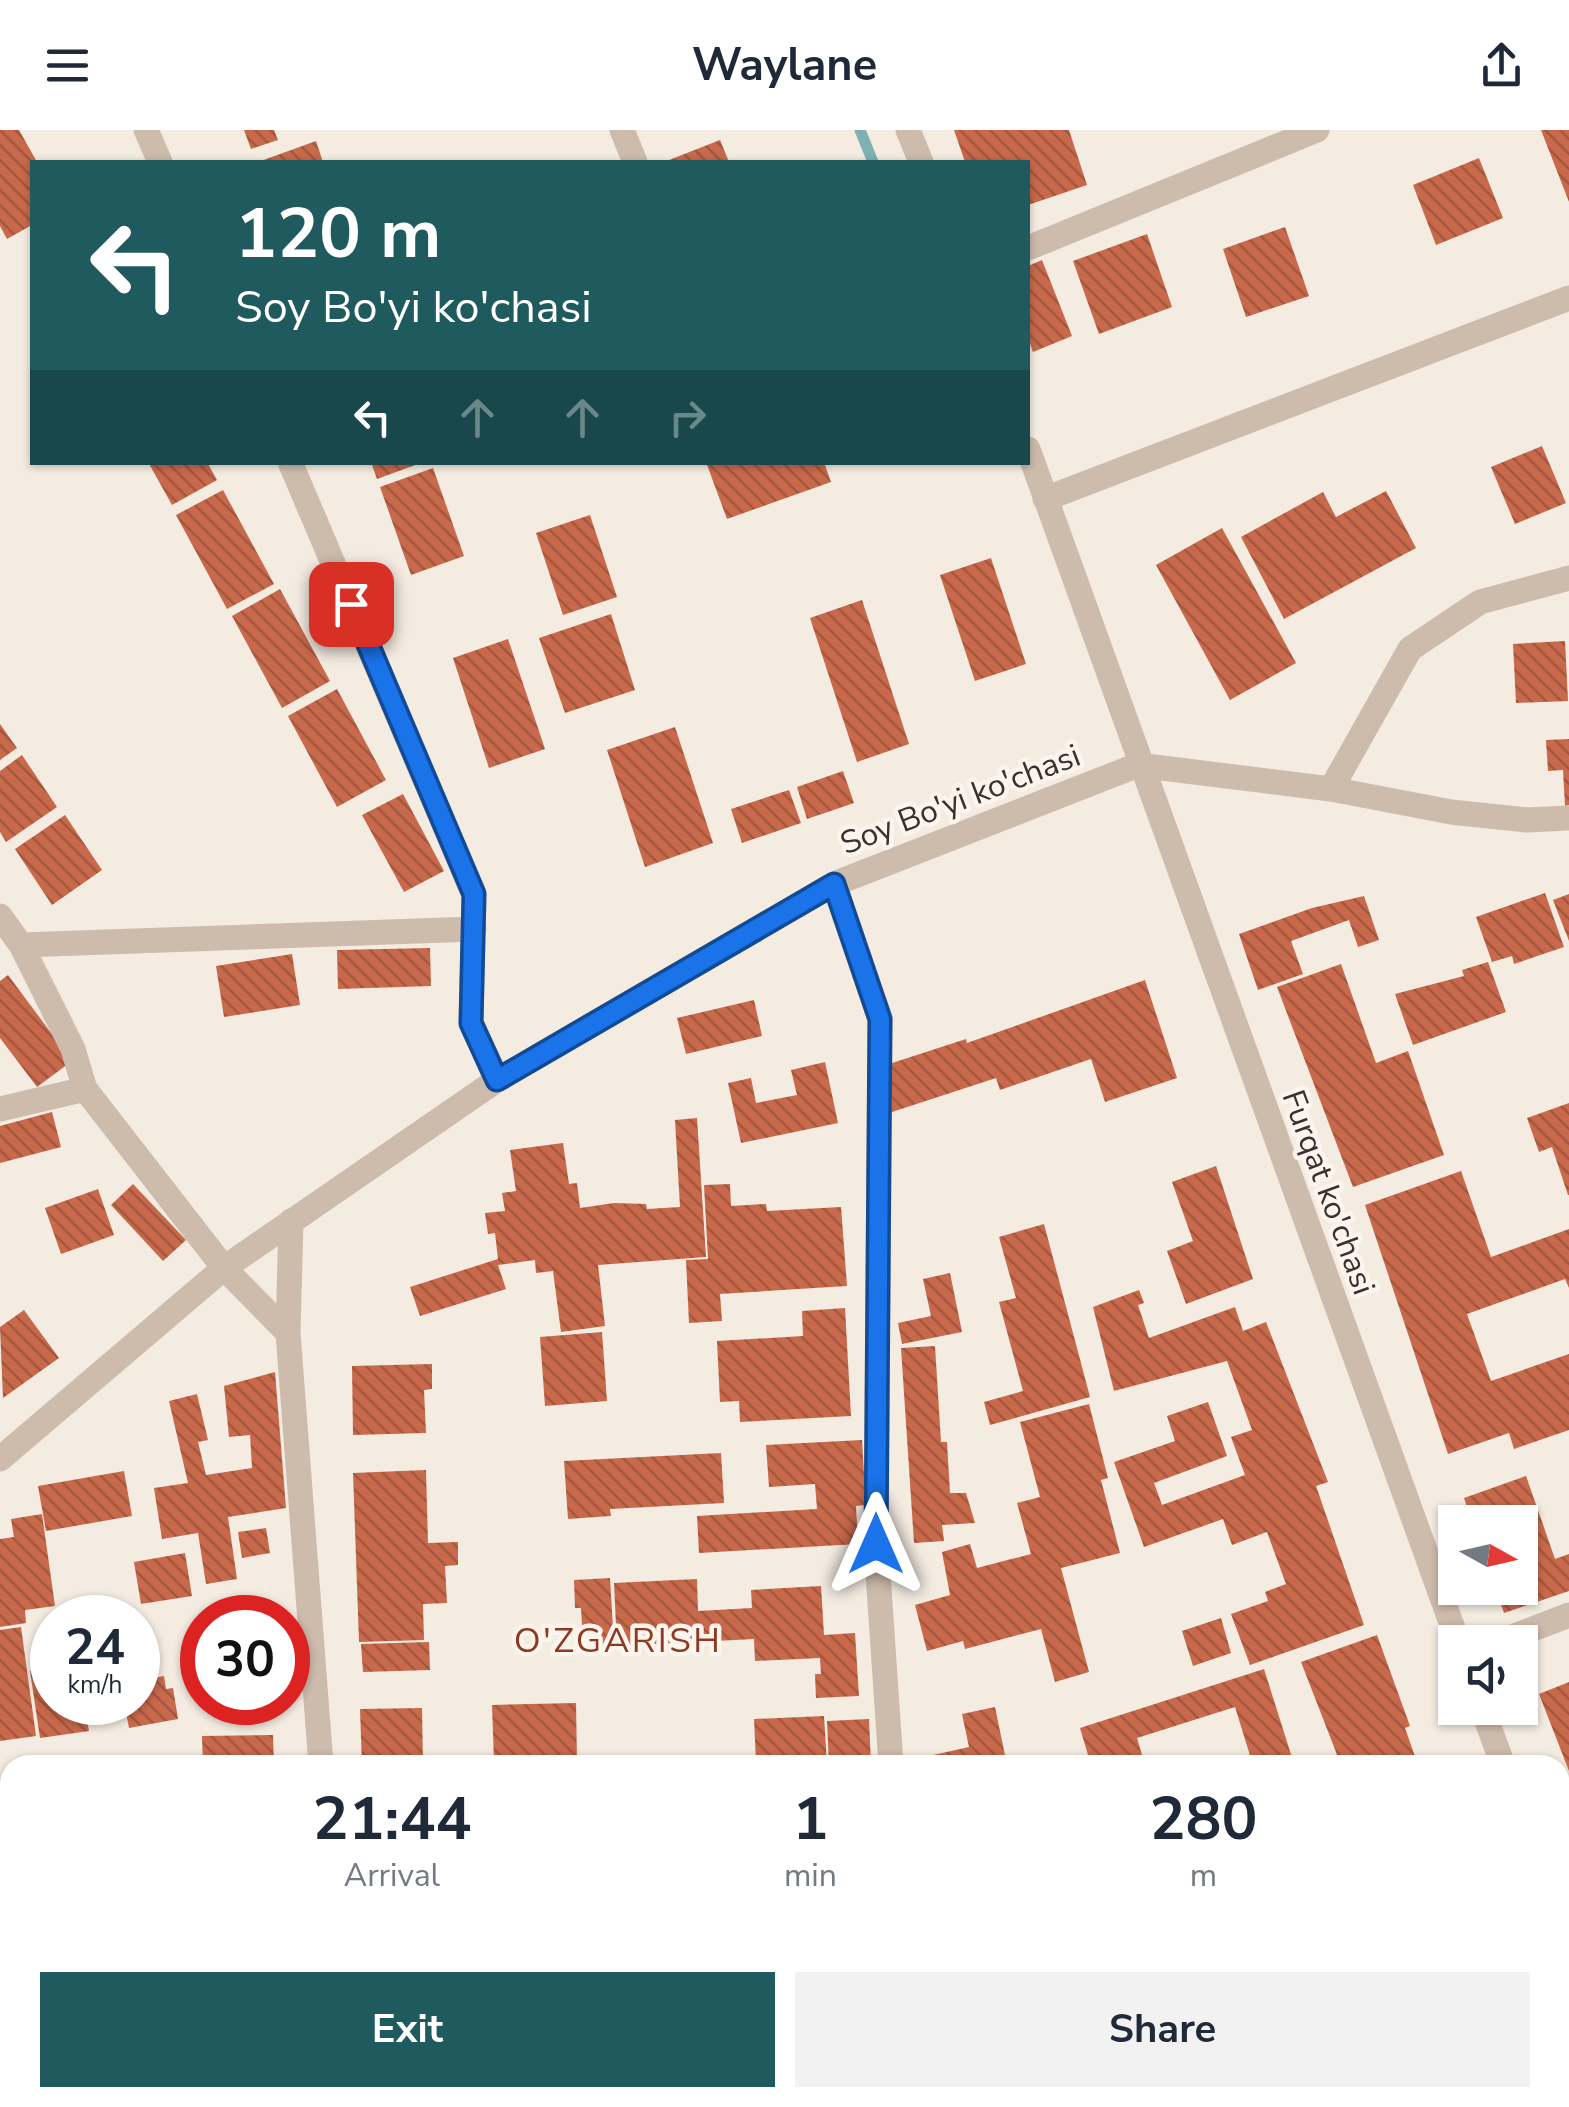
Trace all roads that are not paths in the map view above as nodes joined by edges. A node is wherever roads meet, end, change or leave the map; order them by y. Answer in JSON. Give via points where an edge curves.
{"nodes":[{"id":1,"x":146,"y":130,"type":"edge"},
{"id":2,"x":622,"y":130,"type":"edge"},
{"id":3,"x":908,"y":130,"type":"edge"},
{"id":4,"x":1317,"y":130,"type":"edge"},
{"id":5,"x":159,"y":160,"type":"edge"},
{"id":6,"x":634,"y":160,"type":"edge"},
{"id":7,"x":920,"y":160,"type":"edge"},
{"id":8,"x":1030,"y":247,"type":"edge"},
{"id":9,"x":1569,"y":298,"type":"edge"},
{"id":10,"x":1030,"y":455,"type":"edge"},
{"id":11,"x":291,"y":465,"type":"edge"},
{"id":12,"x":1045,"y":499,"type":"junction"},
{"id":13,"x":1569,"y":578,"type":"edge"},
{"id":14,"x":1138,"y":764,"type":"junction"},
{"id":15,"x":1331,"y":789,"type":"junction"},
{"id":16,"x":1569,"y":818,"type":"edge"},
{"id":17,"x":834,"y":884,"type":"junction"},
{"id":18,"x":0,"y":916,"type":"edge"},
{"id":19,"x":474,"y":929,"type":"junction"},
{"id":20,"x":21,"y":945,"type":"junction"},
{"id":21,"x":497,"y":1080,"type":"junction"},
{"id":22,"x":85,"y":1088,"type":"junction"},
{"id":23,"x":0,"y":1109,"type":"edge"},
{"id":24,"x":292,"y":1222,"type":"junction"},
{"id":25,"x":224,"y":1268,"type":"junction"},
{"id":26,"x":288,"y":1334,"type":"junction"},
{"id":27,"x":0,"y":1460,"type":"edge"},
{"id":28,"x":1569,"y":1614,"type":"edge"},
{"id":29,"x":1452,"y":1625,"type":"edge"},
{"id":30,"x":1538,"y":1626,"type":"edge"},
{"id":31,"x":1488,"y":1725,"type":"edge"},
{"id":32,"x":320,"y":1755,"type":"edge"},
{"id":33,"x":890,"y":1755,"type":"edge"},
{"id":34,"x":1499,"y":1755,"type":"edge"}],
"edges":[{"from":1,"to":5,"type":"street"},
{"from":2,"to":6,"type":"street"},
{"from":3,"to":7,"type":"street"},
{"from":4,"to":8,"type":"street"},
{"from":9,"to":12,"type":"street"},
{"from":10,"to":12,"type":"street","name":"Furqat ko'chasi"},
{"from":11,"to":19,"type":"street","via":[[459,853],[474,894]]},
{"from":12,"to":14,"type":"street","name":"Furqat ko'chasi"},
{"from":13,"to":15,"type":"street","via":[[1480,602],[1410,649]]},
{"from":14,"to":15,"type":"street"},
{"from":14,"to":17,"type":"street","name":"Soy Bo'yi ko'chasi"},
{"from":14,"to":29,"type":"street","name":"Furqat ko'chasi"},
{"from":15,"to":16,"type":"street","via":[[1451,812]]},
{"from":17,"to":21,"type":"street","name":"Soy Bo'yi ko'chasi"},
{"from":17,"to":33,"type":"street","via":[[880,1019],[876,1544]]},
{"from":18,"to":20,"type":"street"},
{"from":19,"to":20,"type":"street"},
{"from":19,"to":21,"type":"street","via":[[471,1023]]},
{"from":20,"to":22,"type":"street"},
{"from":21,"to":24,"type":"street","name":"Soy Bo'yi ko'chasi"},
{"from":22,"to":23,"type":"street"},
{"from":22,"to":25,"type":"street"},
{"from":24,"to":25,"type":"street","name":"Soy Bo'yi ko'chasi"},
{"from":24,"to":26,"type":"street"},
{"from":25,"to":26,"type":"street"},
{"from":25,"to":27,"type":"street","name":"Soy Bo'yi ko'chasi"},
{"from":26,"to":32,"type":"street"},
{"from":28,"to":30,"type":"street"},
{"from":31,"to":34,"type":"street"}]}
